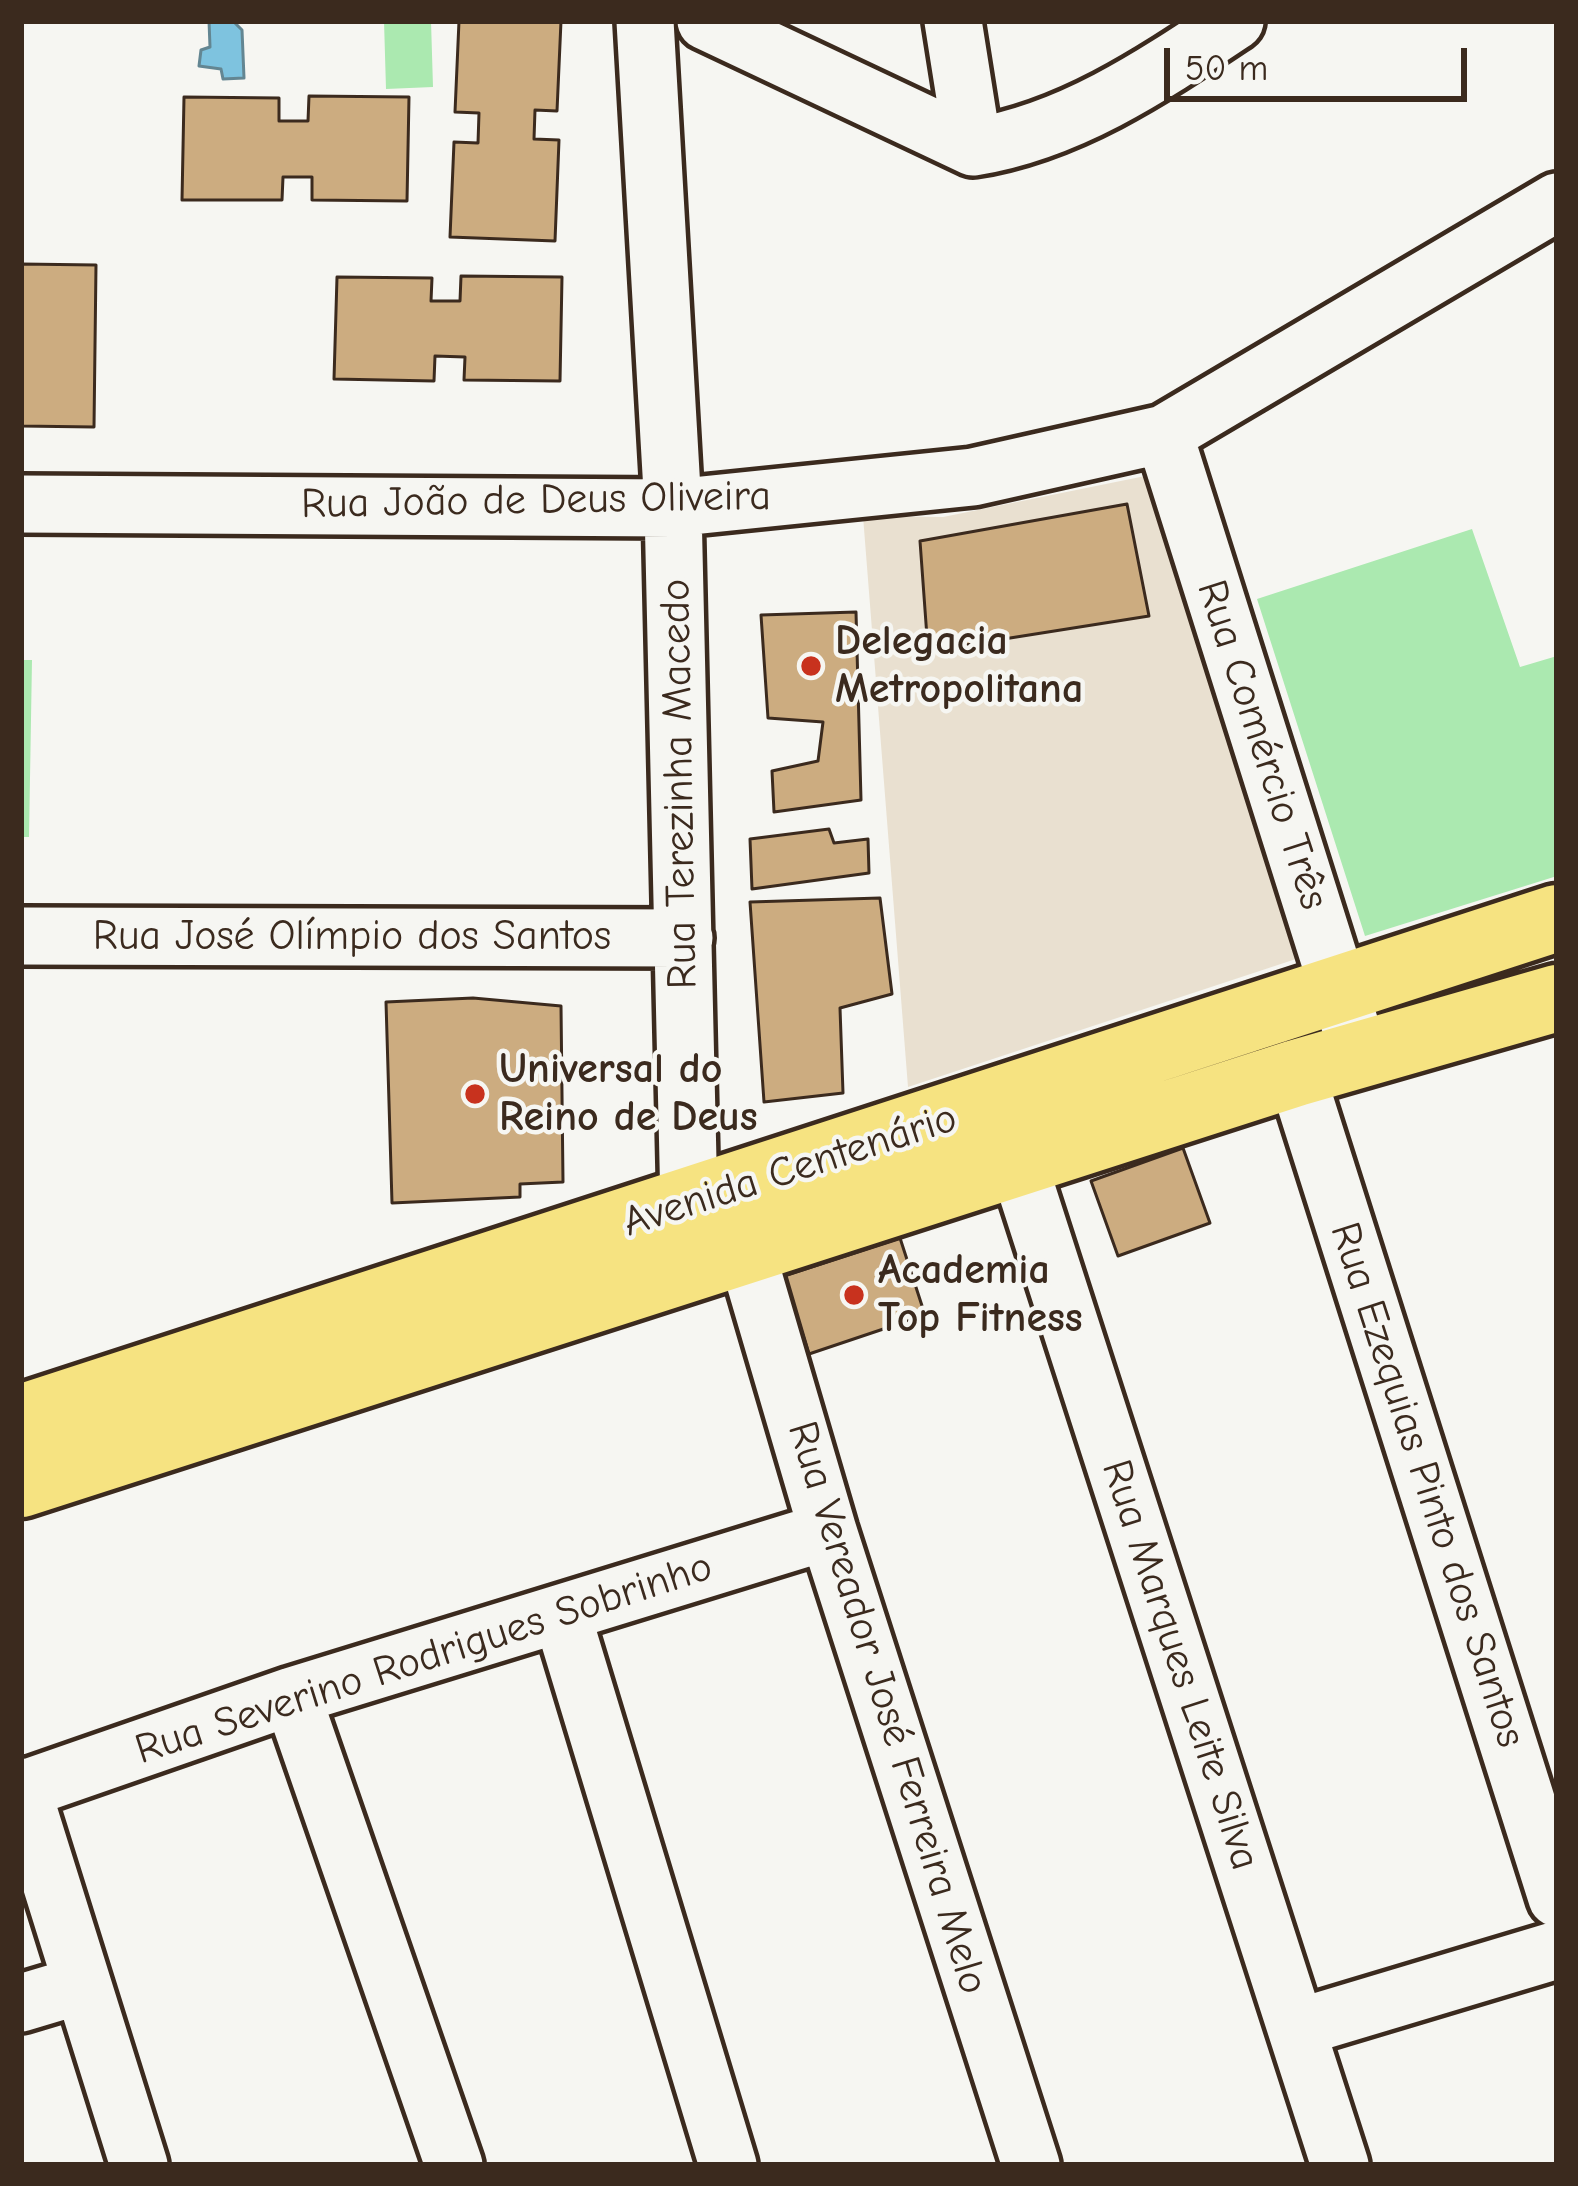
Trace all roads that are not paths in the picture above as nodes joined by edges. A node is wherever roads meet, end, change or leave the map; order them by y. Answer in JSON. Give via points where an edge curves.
{"nodes":[{"id":1,"x":645,"y":21,"type":"edge"},
{"id":2,"x":706,"y":21,"type":"edge"},
{"id":3,"x":952,"y":21,"type":"edge"},
{"id":4,"x":1235,"y":21,"type":"edge"},
{"id":5,"x":973,"y":147,"type":"junction"},
{"id":6,"x":1557,"y":202,"type":"edge"},
{"id":7,"x":1163,"y":434,"type":"junction"},
{"id":8,"x":21,"y":504,"type":"edge"},
{"id":9,"x":674,"y":508,"type":"junction"},
{"id":10,"x":1557,"y":918,"type":"edge"},
{"id":11,"x":21,"y":936,"type":"edge"},
{"id":12,"x":684,"y":938,"type":"junction"},
{"id":13,"x":1339,"y":987,"type":"junction"},
{"id":14,"x":1557,"y":998,"type":"edge"},
{"id":15,"x":1358,"y":1055,"type":"junction"},
{"id":16,"x":1296,"y":1073,"type":"junction"},
{"id":17,"x":963,"y":1113,"type":"junction"},
{"id":18,"x":1001,"y":1171,"type":"junction"},
{"id":19,"x":689,"y":1205,"type":"junction"},
{"id":20,"x":746,"y":1250,"type":"junction"},
{"id":21,"x":21,"y":1418,"type":"edge"},
{"id":22,"x":21,"y":1484,"type":"edge"},
{"id":23,"x":828,"y":1531,"type":"junction"},
{"id":24,"x":562,"y":1615,"type":"junction"},
{"id":25,"x":292,"y":1696,"type":"junction"},
{"id":26,"x":21,"y":1789,"type":"edge"},
{"id":27,"x":1557,"y":1898,"type":"edge"},
{"id":28,"x":1557,"y":1950,"type":"edge"},
{"id":29,"x":81,"y":1985,"type":"junction"},
{"id":30,"x":21,"y":2002,"type":"edge"},
{"id":31,"x":1297,"y":2028,"type":"junction"},
{"id":32,"x":140,"y":2165,"type":"edge"},
{"id":33,"x":454,"y":2165,"type":"edge"},
{"id":34,"x":728,"y":2165,"type":"edge"},
{"id":35,"x":1031,"y":2165,"type":"edge"},
{"id":36,"x":1340,"y":2165,"type":"edge"}],
"edges":[{"from":1,"to":9,"type":"street","name":"Rua Terezinha Macedo"},
{"from":2,"to":5,"type":"street"},
{"from":3,"to":5,"type":"street"},
{"from":4,"to":5,"type":"street","via":[[1082,114],[1021,140]]},
{"from":6,"to":7,"type":"street","name":"Rua João de Deus Oliveira"},
{"from":7,"to":9,"type":"street","name":"Rua João de Deus Oliveira","via":[[973,477]]},
{"from":7,"to":13,"type":"street","name":"Rua Comércio Três"},
{"from":8,"to":9,"type":"street","name":"Rua João de Deus Oliveira"},
{"from":9,"to":12,"type":"street","name":"Rua Terezinha Macedo"},
{"from":10,"to":13,"type":"main road","name":"Avenida Centenário"},
{"from":11,"to":12,"type":"street","name":"Rua José Olímpio dos Santos"},
{"from":12,"to":19,"type":"street","name":"Rua Terezinha Macedo"},
{"from":13,"to":15,"type":"street","name":"Rua Comércio Três"},
{"from":13,"to":17,"type":"main road","name":"Avenida Centenário"},
{"from":14,"to":15,"type":"main road","name":"Avenida Centenário"},
{"from":15,"to":16,"type":"main road","name":"Avenida Centenário"},
{"from":16,"to":18,"type":"main road","name":"Avenida Centenário"},
{"from":16,"to":27,"type":"street","name":"Rua Ezequias Pinto dos Santos"},
{"from":17,"to":18,"type":"main road"},
{"from":17,"to":19,"type":"main road","name":"Avenida Centenário"},
{"from":18,"to":20,"type":"main road","name":"Avenida Centenário"},
{"from":18,"to":31,"type":"street","name":"Rua Marques Leite Silva"},
{"from":19,"to":21,"type":"main road","name":"Avenida Centenário"},
{"from":20,"to":22,"type":"main road","name":"Avenida Centenário"},
{"from":20,"to":23,"type":"street","name":"Rua Vereador José Ferreira Melo"},
{"from":23,"to":24,"type":"street","name":"Rua Severino Rodrigues Sobrinho"},
{"from":23,"to":35,"type":"street","name":"Rua Vereador José Ferreira Melo"},
{"from":24,"to":25,"type":"street","name":"Rua Severino Rodrigues Sobrinho"},
{"from":24,"to":34,"type":"street"},
{"from":25,"to":26,"type":"street","name":"Rua Severino Rodrigues Sobrinho"},
{"from":25,"to":33,"type":"street"},
{"from":26,"to":29,"type":"street"},
{"from":28,"to":31,"type":"street"},
{"from":29,"to":30,"type":"street"},
{"from":29,"to":32,"type":"street"},
{"from":31,"to":36,"type":"street","name":"Rua Marques Leite Silva"}]}
